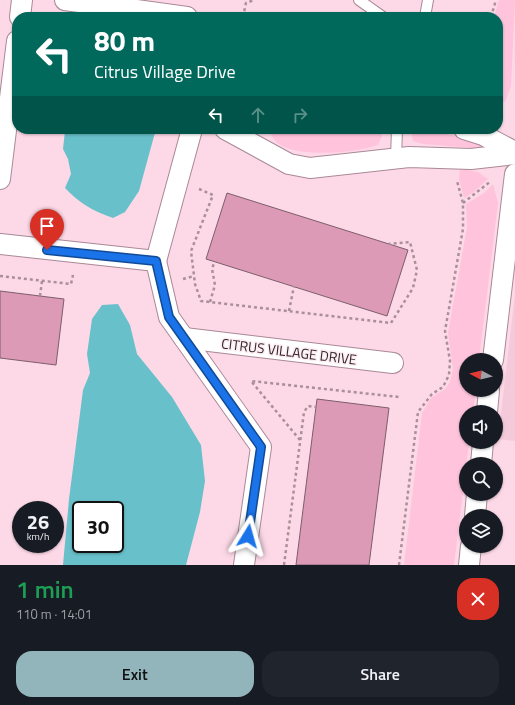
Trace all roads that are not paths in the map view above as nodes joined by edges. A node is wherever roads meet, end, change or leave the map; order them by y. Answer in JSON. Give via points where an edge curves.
{"nodes":[{"id":1,"x":22,"y":0,"type":"edge"},
{"id":2,"x":65,"y":0,"type":"edge"},
{"id":3,"x":359,"y":0,"type":"edge"},
{"id":4,"x":428,"y":0,"type":"edge"},
{"id":5,"x":21,"y":12,"type":"edge"},
{"id":6,"x":151,"y":12,"type":"edge"},
{"id":7,"x":376,"y":12,"type":"edge"},
{"id":8,"x":426,"y":12,"type":"edge"},
{"id":9,"x":12,"y":82,"type":"edge"},
{"id":10,"x":191,"y":134,"type":"edge"},
{"id":11,"x":242,"y":134,"type":"edge"},
{"id":12,"x":397,"y":134,"type":"edge"},
{"id":13,"x":480,"y":134,"type":"edge"},
{"id":14,"x":259,"y":139,"type":"edge"},
{"id":15,"x":515,"y":153,"type":"edge"},
{"id":16,"x":396,"y":158,"type":"junction"},
{"id":17,"x":515,"y":174,"type":"edge"},
{"id":18,"x":0,"y":179,"type":"edge"},
{"id":19,"x":0,"y":244,"type":"edge"},
{"id":20,"x":156,"y":261,"type":"junction"},
{"id":21,"x":184,"y":338,"type":"junction"},
{"id":22,"x":494,"y":353,"type":"edge"},
{"id":23,"x":393,"y":363,"type":"dead end"},
{"id":24,"x":470,"y":553,"type":"edge"},
{"id":25,"x":244,"y":565,"type":"edge"},
{"id":26,"x":469,"y":565,"type":"edge"}],
"edges":[{"from":1,"to":5,"type":"street"},
{"from":2,"to":6,"type":"street"},
{"from":3,"to":7,"type":"lane"},
{"from":4,"to":8,"type":"lane"},
{"from":9,"to":18,"type":"street"},
{"from":10,"to":20,"type":"street"},
{"from":11,"to":14,"type":"street"},
{"from":12,"to":16,"type":"lane"},
{"from":13,"to":15,"type":"street"},
{"from":14,"to":16,"type":"street","via":[[289,164],[310,168]]},
{"from":15,"to":16,"type":"street","via":[[471,159]]},
{"from":17,"to":22,"type":"street"},
{"from":19,"to":20,"type":"street"},
{"from":20,"to":21,"type":"street","via":[[169,317]]},
{"from":21,"to":23,"type":"street","name":"CITRUS VILLAGE DRIVE"},
{"from":21,"to":25,"type":"street","via":[[261,447]]},
{"from":24,"to":26,"type":"street"}]}
